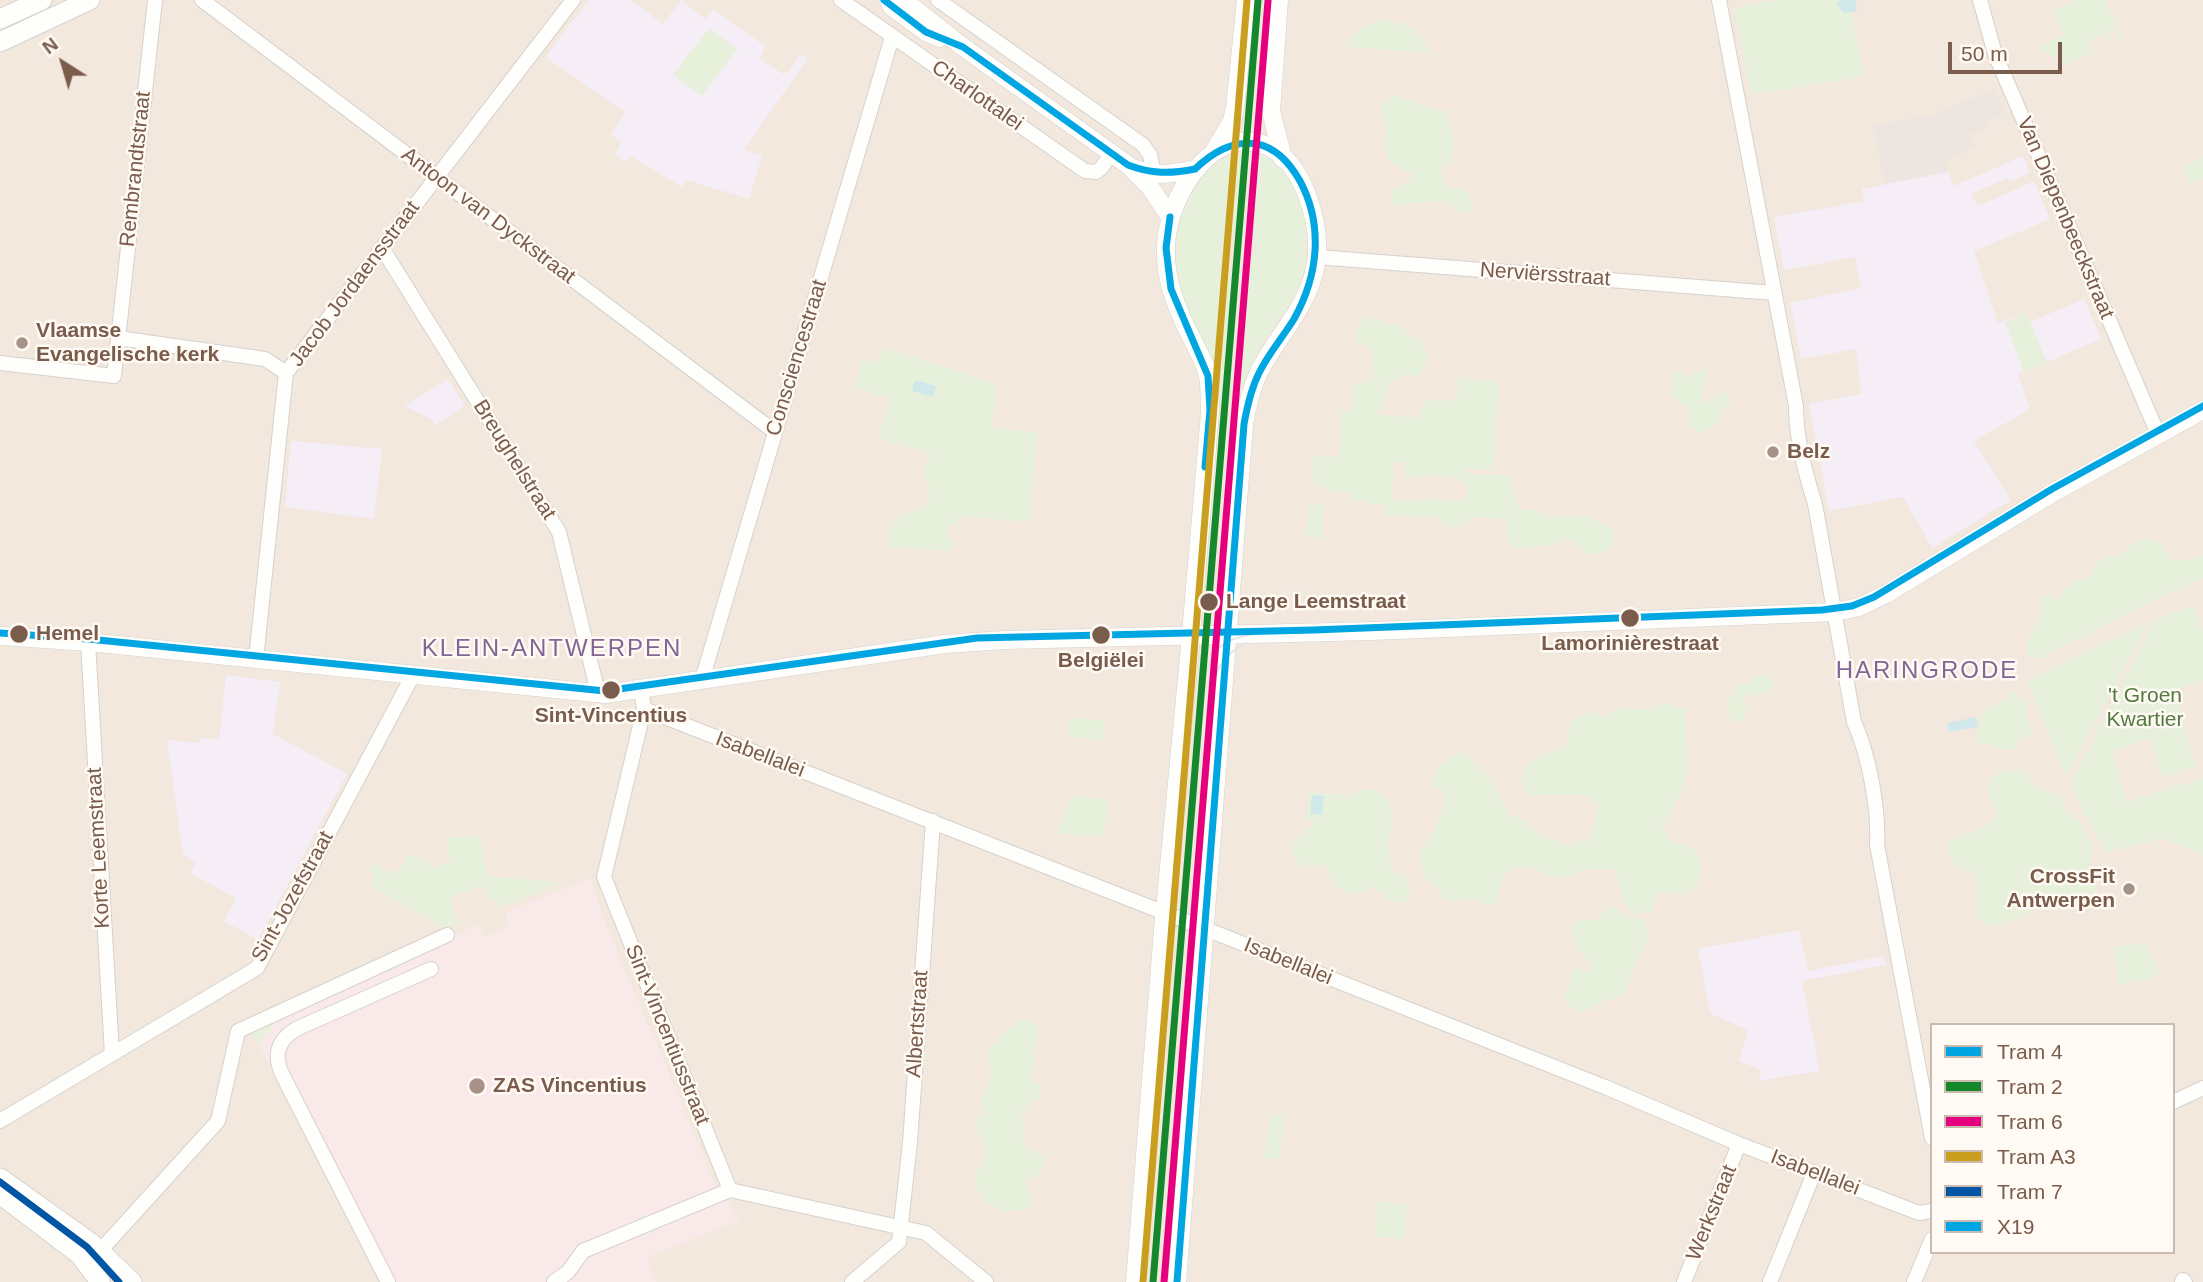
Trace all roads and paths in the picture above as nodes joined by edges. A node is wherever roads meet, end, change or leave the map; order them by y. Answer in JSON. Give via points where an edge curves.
{"nodes":[{"id":1,"x":42,"y":0,"type":"edge"},
{"id":2,"x":90,"y":0,"type":"edge"},
{"id":3,"x":155,"y":0,"type":"edge"},
{"id":4,"x":202,"y":0,"type":"edge"},
{"id":5,"x":573,"y":0,"type":"edge"},
{"id":6,"x":841,"y":0,"type":"edge"},
{"id":7,"x":887,"y":0,"type":"edge"},
{"id":8,"x":938,"y":0,"type":"edge"},
{"id":9,"x":1246,"y":0,"type":"edge"},
{"id":10,"x":1279,"y":0,"type":"edge"},
{"id":11,"x":1719,"y":0,"type":"edge"},
{"id":12,"x":1980,"y":0,"type":"edge"},
{"id":13,"x":0,"y":19,"type":"edge"},
{"id":14,"x":892,"y":37,"type":"junction"},
{"id":15,"x":0,"y":42,"type":"edge"},
{"id":16,"x":1112,"y":153,"type":"junction"},
{"id":17,"x":1213,"y":153,"type":"junction"},
{"id":18,"x":1283,"y":159,"type":"junction"},
{"id":19,"x":1128,"y":165,"type":"junction"},
{"id":20,"x":1195,"y":169,"type":"junction"},
{"id":21,"x":1154,"y":174,"type":"junction"},
{"id":22,"x":437,"y":177,"type":"junction"},
{"id":23,"x":1170,"y":217,"type":"junction"},
{"id":24,"x":382,"y":248,"type":"junction"},
{"id":25,"x":1317,"y":257,"type":"junction"},
{"id":26,"x":1774,"y":293,"type":"junction"},
{"id":27,"x":118,"y":338,"type":"junction"},
{"id":28,"x":0,"y":363,"type":"edge"},
{"id":29,"x":286,"y":373,"type":"junction"},
{"id":30,"x":2203,"y":410,"type":"edge"},
{"id":31,"x":775,"y":432,"type":"junction"},
{"id":32,"x":2158,"y":434,"type":"junction"},
{"id":33,"x":1835,"y":612,"type":"junction"},
{"id":34,"x":0,"y":636,"type":"edge"},
{"id":35,"x":1228,"y":636,"type":"junction"},
{"id":36,"x":1191,"y":637,"type":"junction"},
{"id":37,"x":88,"y":642,"type":"junction"},
{"id":38,"x":256,"y":659,"type":"junction"},
{"id":39,"x":413,"y":675,"type":"junction"},
{"id":40,"x":702,"y":680,"type":"junction"},
{"id":41,"x":641,"y":689,"type":"junction"},
{"id":42,"x":598,"y":693,"type":"junction"},
{"id":43,"x":645,"y":709,"type":"junction"},
{"id":44,"x":933,"y":821,"type":"junction"},
{"id":45,"x":1165,"y":913,"type":"junction"},
{"id":46,"x":1204,"y":929,"type":"junction"},
{"id":47,"x":447,"y":934,"type":"dead end"},
{"id":48,"x":431,"y":969,"type":"dead end"},
{"id":49,"x":111,"y":1054,"type":"junction"},
{"id":50,"x":2203,"y":1088,"type":"edge"},
{"id":51,"x":2175,"y":1101,"type":"edge"},
{"id":52,"x":0,"y":1121,"type":"edge"},
{"id":53,"x":1930,"y":1127,"type":"edge"},
{"id":54,"x":1739,"y":1144,"type":"junction"},
{"id":55,"x":1814,"y":1173,"type":"junction"},
{"id":56,"x":0,"y":1178,"type":"edge"},
{"id":57,"x":730,"y":1190,"type":"junction"},
{"id":58,"x":0,"y":1194,"type":"edge"},
{"id":59,"x":1930,"y":1211,"type":"edge"},
{"id":60,"x":902,"y":1227,"type":"junction"},
{"id":61,"x":1930,"y":1244,"type":"edge"},
{"id":62,"x":100,"y":1251,"type":"junction"},
{"id":63,"x":96,"y":1281,"type":"edge"},
{"id":64,"x":132,"y":1282,"type":"edge"},
{"id":65,"x":388,"y":1282,"type":"edge"},
{"id":66,"x":554,"y":1282,"type":"edge"},
{"id":67,"x":852,"y":1282,"type":"edge"},
{"id":68,"x":986,"y":1282,"type":"edge"},
{"id":69,"x":1135,"y":1282,"type":"edge"},
{"id":70,"x":1177,"y":1282,"type":"edge"},
{"id":71,"x":1684,"y":1282,"type":"edge"},
{"id":72,"x":1770,"y":1282,"type":"edge"},
{"id":73,"x":1913,"y":1282,"type":"edge"}],
"edges":[{"from":1,"to":13,"type":"main road"},
{"from":2,"to":15,"type":"main road"},
{"from":3,"to":27,"type":"street","name":"Rembrandtstraat"},
{"from":4,"to":22,"type":"street","name":"Antoon van Dyckstraat"},
{"from":5,"to":22,"type":"street","name":"Jacob Jordaensstraat"},
{"from":6,"to":14,"type":"street","name":"Charlottalei"},
{"from":7,"to":16,"type":"street","name":"Charlottalei","via":[[926,32],[963,47]]},
{"from":8,"to":21,"type":"street","via":[[1143,145]]},
{"from":9,"to":17,"type":"street","via":[[1235,108]]},
{"from":10,"to":18,"type":"street","via":[[1271,111]]},
{"from":11,"to":26,"type":"street"},
{"from":12,"to":32,"type":"street","name":"Van Diepenbeeckstraat","via":[[1995,54]]},
{"from":14,"to":16,"type":"street","name":"Charlottalei","via":[[1085,171],[1096,172]]},
{"from":14,"to":31,"type":"street","name":"Consciencestraat"},
{"from":16,"to":19,"type":"street","name":"Charlottalei"},
{"from":17,"to":18,"type":"street","via":[[1254,143]]},
{"from":17,"to":20,"type":"street"},
{"from":18,"to":25,"type":"street","via":[[1308,200]]},
{"from":19,"to":21,"type":"street","name":"Charlottalei"},
{"from":19,"to":23,"type":"street","name":"Charlottalei"},
{"from":20,"to":21,"type":"street","name":"Charlottalei"},
{"from":20,"to":23,"type":"street"},
{"from":22,"to":24,"type":"street","name":"Jacob Jordaensstraat"},
{"from":22,"to":31,"type":"street","name":"Antoon van Dyckstraat"},
{"from":23,"to":36,"type":"street","via":[[1166,258],[1170,288],[1208,375],[1209,393]]},
{"from":24,"to":29,"type":"street","name":"Jacob Jordaensstraat"},
{"from":24,"to":42,"type":"street","name":"Breughelstraat","via":[[559,532]]},
{"from":25,"to":26,"type":"street","name":"Nerviërsstraat"},
{"from":25,"to":35,"type":"street","via":[[1304,302],[1258,373],[1247,405]]},
{"from":26,"to":33,"type":"street"},
{"from":27,"to":28,"type":"street","name":"Rembrandtstraat","via":[[114,376]]},
{"from":27,"to":29,"type":"street","via":[[265,359]]},
{"from":29,"to":38,"type":"street","name":"Jacob Jordaensstraat"},
{"from":30,"to":32,"type":"street"},
{"from":31,"to":40,"type":"street","name":"Consciencestraat"},
{"from":32,"to":33,"type":"street","via":[[1886,594]]},
{"from":33,"to":35,"type":"street"},
{"from":33,"to":53,"type":"street","via":[[1854,722],[1863,741],[1878,825],[1877,845]]},
{"from":34,"to":37,"type":"street"},
{"from":35,"to":36,"type":"street"},
{"from":35,"to":46,"type":"street"},
{"from":36,"to":40,"type":"street","via":[[945,644]]},
{"from":36,"to":45,"type":"street"},
{"from":37,"to":38,"type":"street"},
{"from":37,"to":49,"type":"street","name":"Korte Leemstraat"},
{"from":38,"to":39,"type":"street"},
{"from":39,"to":42,"type":"street"},
{"from":39,"to":49,"type":"street","name":"Sint-Jozefstraat","via":[[257,968]]},
{"from":40,"to":41,"type":"street"},
{"from":41,"to":42,"type":"street"},
{"from":41,"to":43,"type":"street"},
{"from":43,"to":44,"type":"street","name":"Isabellalei"},
{"from":43,"to":57,"type":"street","name":"Sint-Vincentiusstraat","via":[[604,877]]},
{"from":44,"to":45,"type":"street","name":"Isabellalei"},
{"from":44,"to":60,"type":"street","name":"Albertstraat"},
{"from":45,"to":46,"type":"street","name":"Isabellalei"},
{"from":45,"to":69,"type":"street"},
{"from":46,"to":54,"type":"street","name":"Isabellalei"},
{"from":46,"to":70,"type":"street"},
{"from":47,"to":62,"type":"street","via":[[428,948],[238,1031],[218,1121]]},
{"from":48,"to":65,"type":"street","via":[[296,1029],[283,1039],[277,1053],[283,1076]]},
{"from":49,"to":52,"type":"street","name":"Sint-Jozefstraat"},
{"from":50,"to":51,"type":"street"},
{"from":54,"to":55,"type":"street","name":"Isabellalei"},
{"from":54,"to":71,"type":"street","name":"Werkstraat"},
{"from":55,"to":59,"type":"street","name":"Isabellalei","via":[[1919,1213]]},
{"from":55,"to":72,"type":"street"},
{"from":56,"to":62,"type":"main road"},
{"from":57,"to":60,"type":"street"},
{"from":57,"to":66,"type":"street","via":[[587,1249]]},
{"from":58,"to":63,"type":"main road","via":[[80,1255]]},
{"from":60,"to":67,"type":"street","via":[[900,1242]]},
{"from":60,"to":68,"type":"street","via":[[926,1233]]},
{"from":61,"to":73,"type":"street"},
{"from":62,"to":64,"type":"main road"}]}
